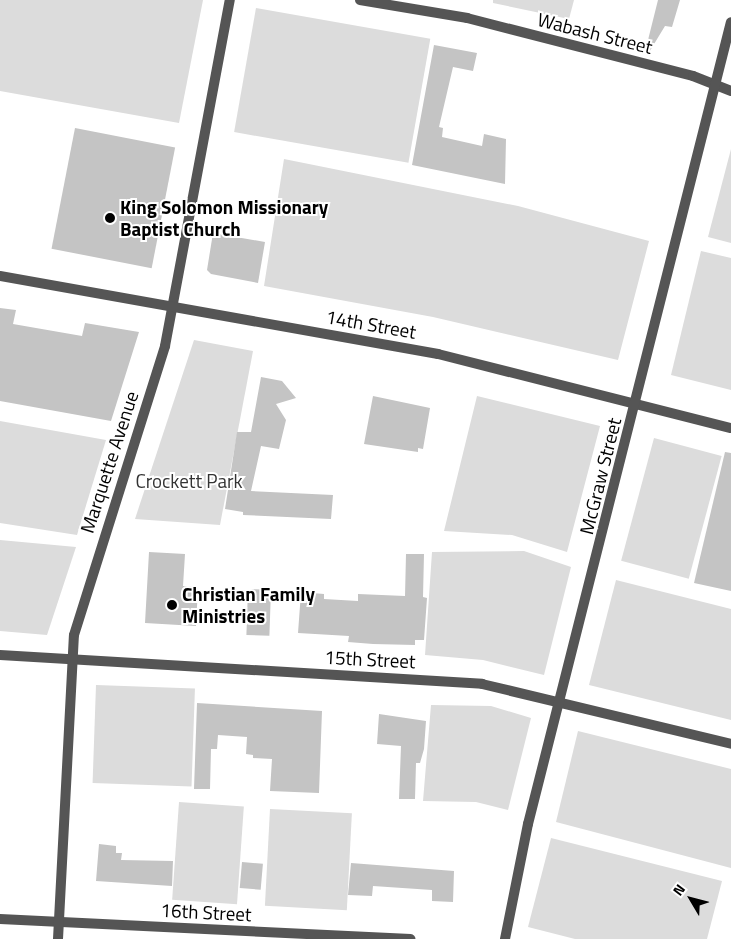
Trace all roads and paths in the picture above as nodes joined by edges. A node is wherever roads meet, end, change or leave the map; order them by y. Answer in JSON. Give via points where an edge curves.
{"nodes":[{"id":1,"x":230,"y":0,"type":"edge"},
{"id":2,"x":360,"y":0,"type":"edge"},
{"id":3,"x":731,"y":22,"type":"edge"},
{"id":4,"x":715,"y":86,"type":"junction"},
{"id":5,"x":731,"y":91,"type":"edge"},
{"id":6,"x":0,"y":276,"type":"edge"},
{"id":7,"x":173,"y":307,"type":"junction"},
{"id":8,"x":636,"y":404,"type":"junction"},
{"id":9,"x":731,"y":428,"type":"edge"},
{"id":10,"x":0,"y":655,"type":"edge"},
{"id":11,"x":71,"y":658,"type":"junction"},
{"id":12,"x":561,"y":702,"type":"junction"},
{"id":13,"x":731,"y":744,"type":"edge"},
{"id":14,"x":0,"y":919,"type":"edge"},
{"id":15,"x":59,"y":922,"type":"junction"},
{"id":16,"x":58,"y":939,"type":"edge"},
{"id":17,"x":411,"y":939,"type":"edge"},
{"id":18,"x":505,"y":939,"type":"edge"}],
"edges":[{"from":1,"to":7,"type":"street","name":"Marquette Avenue"},
{"from":2,"to":4,"type":"street","name":"Wabash Street","via":[[466,18],[693,76]]},
{"from":3,"to":4,"type":"street","name":"McGraw Street"},
{"from":4,"to":5,"type":"street","name":"Wabash Street"},
{"from":4,"to":8,"type":"street","name":"McGraw Street"},
{"from":6,"to":7,"type":"street","name":"14th Street"},
{"from":7,"to":8,"type":"street","name":"14th Street","via":[[438,354]]},
{"from":7,"to":11,"type":"street","name":"Marquette Avenue","via":[[165,346],[74,635]]},
{"from":8,"to":9,"type":"street","name":"14th Street"},
{"from":8,"to":12,"type":"street","name":"McGraw Street"},
{"from":10,"to":11,"type":"street","name":"15th Street"},
{"from":11,"to":12,"type":"street","name":"15th Street","via":[[482,684]]},
{"from":11,"to":15,"type":"street","name":"Marquette Avenue"},
{"from":12,"to":13,"type":"street","name":"15th Street"},
{"from":12,"to":18,"type":"street","name":"McGraw Street","via":[[528,824]]},
{"from":14,"to":15,"type":"street","name":"16th Street"},
{"from":15,"to":16,"type":"street","name":"Marquette Avenue"},
{"from":15,"to":17,"type":"street","name":"16th Street"}]}
